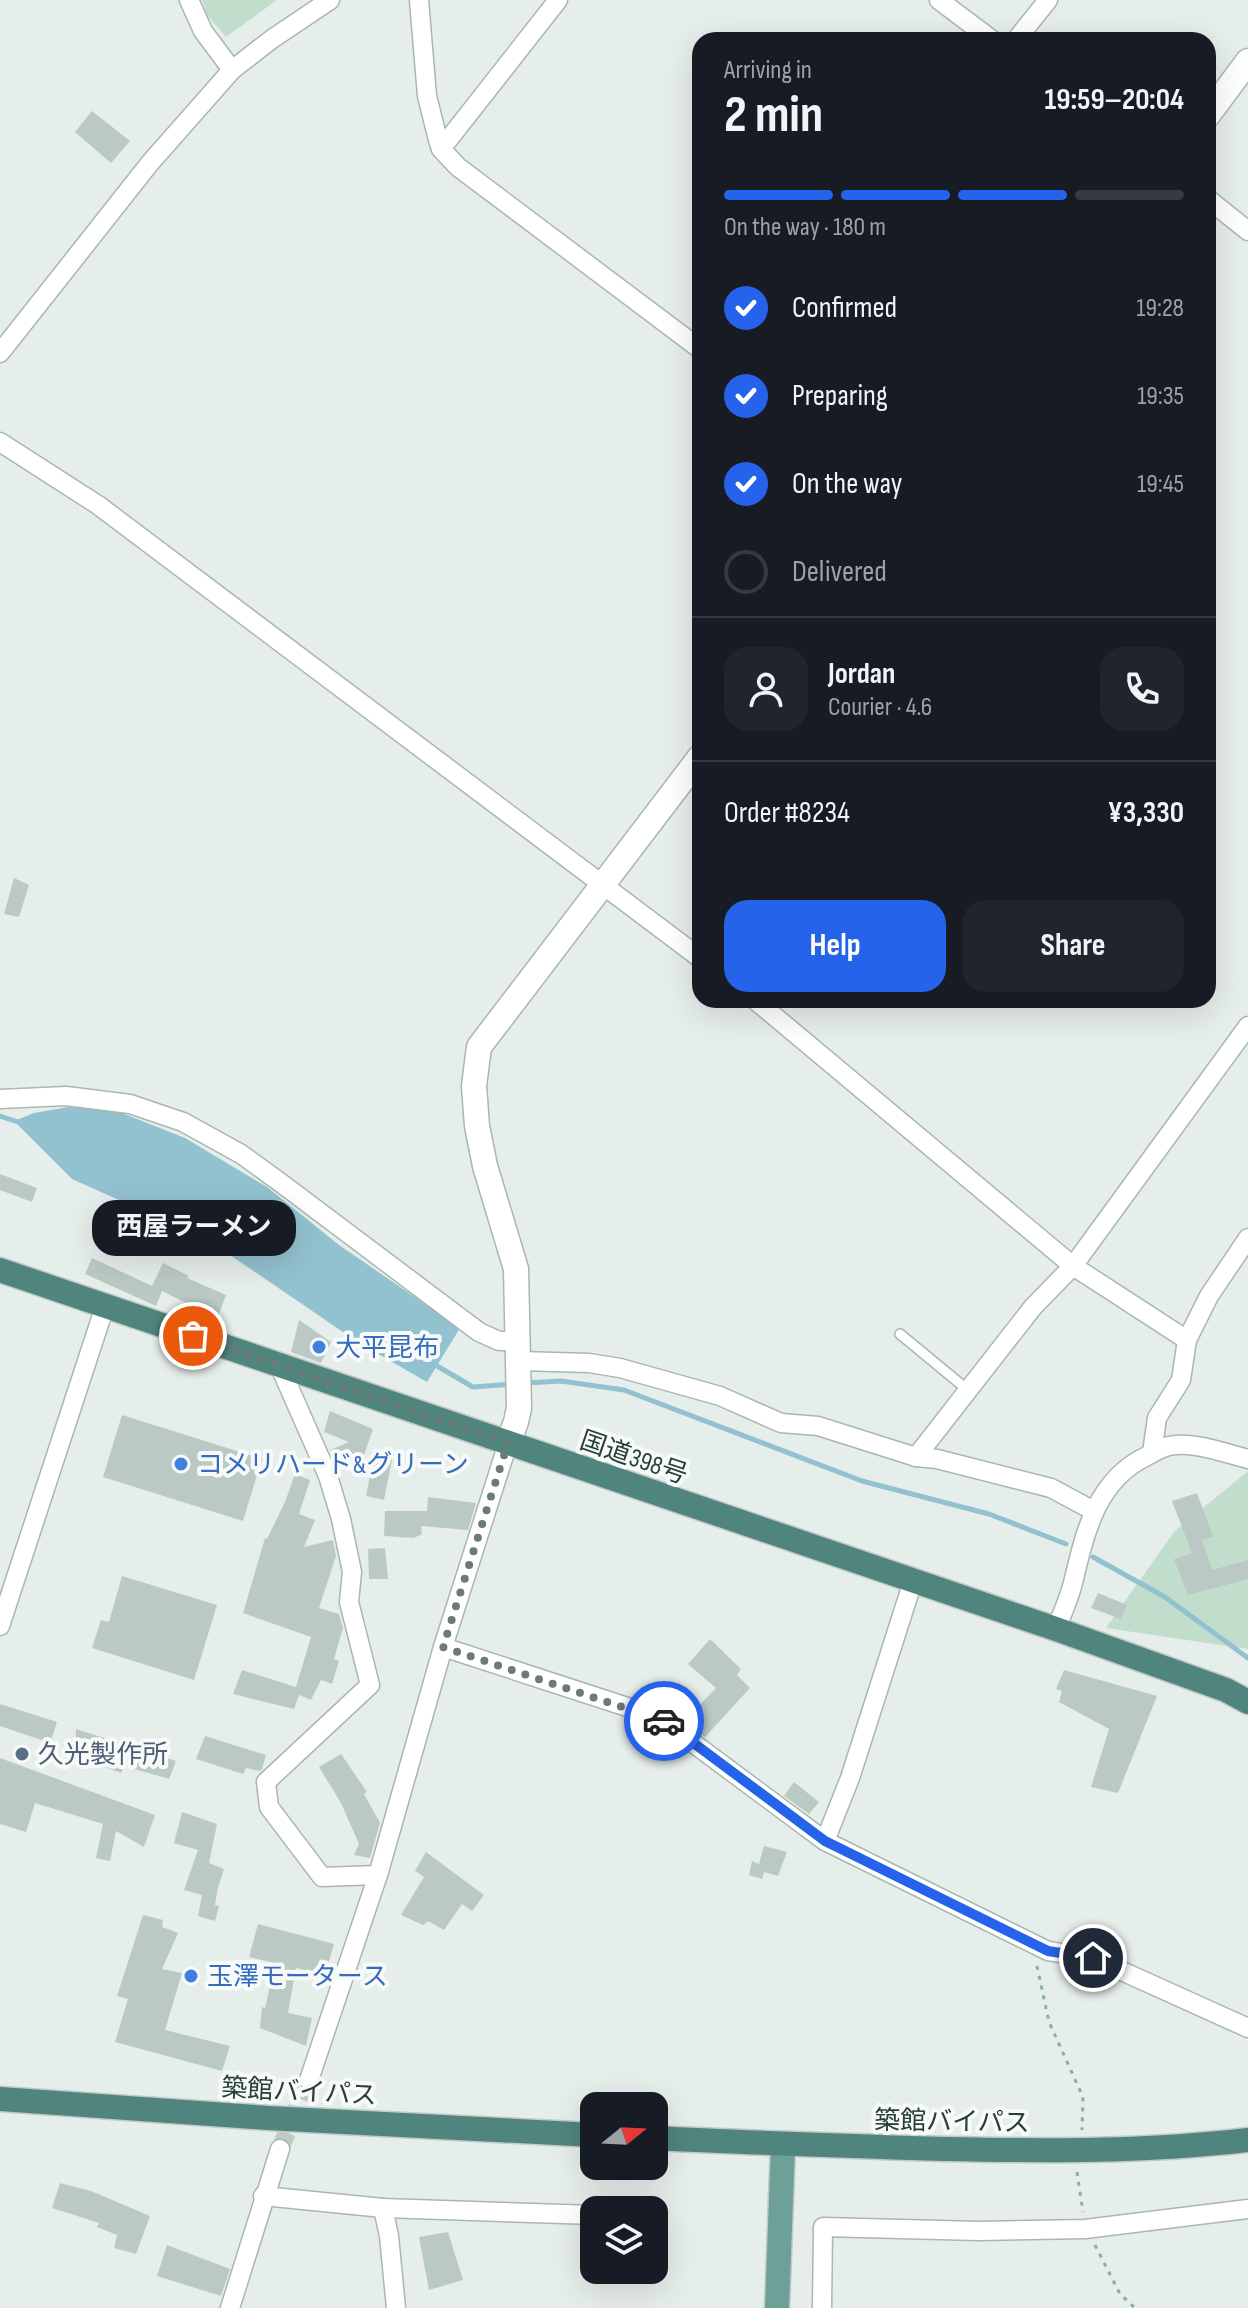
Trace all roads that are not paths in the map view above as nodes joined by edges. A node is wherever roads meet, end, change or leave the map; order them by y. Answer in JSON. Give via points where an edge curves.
{"nodes":[{"id":1,"x":189,"y":0,"type":"edge"},
{"id":2,"x":330,"y":0,"type":"edge"},
{"id":3,"x":419,"y":0,"type":"edge"},
{"id":4,"x":558,"y":0,"type":"edge"},
{"id":5,"x":939,"y":0,"type":"edge"},
{"id":6,"x":1048,"y":0,"type":"edge"},
{"id":7,"x":981,"y":32,"type":"edge"},
{"id":8,"x":1022,"y":32,"type":"edge"},
{"id":9,"x":1248,"y":61,"type":"edge"},
{"id":10,"x":232,"y":70,"type":"junction"},
{"id":11,"x":1216,"y":104,"type":"edge"},
{"id":12,"x":441,"y":149,"type":"junction"},
{"id":13,"x":1216,"y":205,"type":"edge"},
{"id":14,"x":1248,"y":231,"type":"edge"},
{"id":15,"x":692,"y":343,"type":"edge"},
{"id":16,"x":0,"y":353,"type":"edge"},
{"id":17,"x":0,"y":442,"type":"edge"},
{"id":18,"x":692,"y":767,"type":"edge"},
{"id":19,"x":602,"y":885,"type":"junction"},
{"id":20,"x":692,"y":952,"type":"edge"},
{"id":21,"x":765,"y":1008,"type":"edge"},
{"id":22,"x":1248,"y":1026,"type":"edge"},
{"id":23,"x":0,"y":1099,"type":"edge"},
{"id":24,"x":1248,"y":1238,"type":"edge"},
{"id":25,"x":1073,"y":1266,"type":"junction"},
{"id":26,"x":0,"y":1270,"type":"edge"},
{"id":27,"x":105,"y":1306,"type":"junction"},
{"id":28,"x":900,"y":1334,"type":"dead end"},
{"id":29,"x":1187,"y":1340,"type":"junction"},
{"id":30,"x":519,"y":1358,"type":"junction"},
{"id":31,"x":280,"y":1367,"type":"junction"},
{"id":32,"x":969,"y":1391,"type":"junction"},
{"id":33,"x":508,"y":1443,"type":"junction"},
{"id":34,"x":1152,"y":1453,"type":"junction"},
{"id":35,"x":916,"y":1457,"type":"junction"},
{"id":36,"x":1248,"y":1459,"type":"edge"},
{"id":37,"x":1094,"y":1511,"type":"junction"},
{"id":38,"x":913,"y":1581,"type":"junction"},
{"id":39,"x":5,"y":1594,"type":"edge"},
{"id":40,"x":0,"y":1626,"type":"edge"},
{"id":41,"x":1056,"y":1629,"type":"junction"},
{"id":42,"x":443,"y":1647,"type":"junction"},
{"id":43,"x":1248,"y":1702,"type":"edge"},
{"id":44,"x":825,"y":1841,"type":"junction"},
{"id":45,"x":378,"y":1875,"type":"junction"},
{"id":46,"x":1248,"y":2028,"type":"edge"},
{"id":47,"x":309,"y":2080,"type":"tunnel mouth"},
{"id":48,"x":0,"y":2099,"type":"edge"},
{"id":49,"x":580,"y":2134,"type":"edge"},
{"id":50,"x":668,"y":2139,"type":"edge"},
{"id":51,"x":1248,"y":2140,"type":"edge"},
{"id":52,"x":783,"y":2145,"type":"junction"},
{"id":53,"x":280,"y":2149,"type":"tunnel mouth"},
{"id":54,"x":263,"y":2196,"type":"junction"},
{"id":55,"x":383,"y":2208,"type":"junction"},
{"id":56,"x":1248,"y":2209,"type":"edge"},
{"id":57,"x":580,"y":2215,"type":"edge"},
{"id":58,"x":230,"y":2308,"type":"edge"},
{"id":59,"x":396,"y":2308,"type":"edge"},
{"id":60,"x":777,"y":2308,"type":"edge"},
{"id":61,"x":822,"y":2308,"type":"edge"}],
"edges":[{"from":1,"to":10,"type":"street","via":[[203,31]]},
{"from":2,"to":10,"type":"street"},
{"from":3,"to":12,"type":"street","via":[[427,96]]},
{"from":4,"to":12,"type":"street"},
{"from":5,"to":7,"type":"street"},
{"from":6,"to":8,"type":"street"},
{"from":9,"to":11,"type":"street"},
{"from":10,"to":16,"type":"street","via":[[150,163]]},
{"from":12,"to":15,"type":"street"},
{"from":13,"to":14,"type":"street"},
{"from":17,"to":19,"type":"street","via":[[98,505]]},
{"from":18,"to":19,"type":"street"},
{"from":19,"to":20,"type":"street"},
{"from":19,"to":30,"type":"street","via":[[479,1047],[474,1086],[477,1126],[516,1269]]},
{"from":21,"to":25,"type":"street"},
{"from":22,"to":25,"type":"street"},
{"from":23,"to":30,"type":"street","via":[[79,1097],[130,1104],[183,1122],[241,1154]]},
{"from":24,"to":29,"type":"street"},
{"from":25,"to":29,"type":"street"},
{"from":25,"to":32,"type":"street","via":[[1033,1307]]},
{"from":26,"to":27,"type":"highway","name":"国道398号"},
{"from":27,"to":31,"type":"highway","name":"国道398号"},
{"from":27,"to":39,"type":"street"},
{"from":28,"to":32,"type":"lane"},
{"from":29,"to":34,"type":"street","via":[[1181,1380],[1157,1418]]},
{"from":30,"to":33,"type":"street","via":[[519,1408]]},
{"from":30,"to":35,"type":"street","via":[[620,1368],[720,1396],[781,1423],[818,1426]]},
{"from":31,"to":33,"type":"highway","name":"国道398号"},
{"from":31,"to":45,"type":"street","via":[[341,1519],[352,1572],[349,1602],[370,1685],[266,1782],[269,1807],[322,1877]]},
{"from":32,"to":35,"type":"street"},
{"from":33,"to":38,"type":"highway","name":"国道398号"},
{"from":33,"to":42,"type":"street"},
{"from":34,"to":36,"type":"street","via":[[1168,1446],[1195,1446]]},
{"from":34,"to":37,"type":"street","via":[[1114,1479]]},
{"from":35,"to":37,"type":"street","via":[[1051,1488]]},
{"from":37,"to":41,"type":"street"},
{"from":38,"to":41,"type":"highway","name":"国道398号"},
{"from":38,"to":44,"type":"street"},
{"from":39,"to":40,"type":"street"},
{"from":41,"to":43,"type":"highway","name":"国道398号"},
{"from":42,"to":44,"type":"street","via":[[658,1717]]},
{"from":42,"to":45,"type":"street"},
{"from":44,"to":46,"type":"street","via":[[1048,1951],[1093,1958]]},
{"from":45,"to":47,"type":"street"},
{"from":48,"to":49,"type":"highway","name":"築館バイパス"},
{"from":50,"to":52,"type":"highway","name":"築館バイパス"},
{"from":51,"to":52,"type":"highway","name":"築館バイパス","via":[[1037,2151]]},
{"from":52,"to":60,"type":"main road"},
{"from":53,"to":54,"type":"street"},
{"from":54,"to":55,"type":"street"},
{"from":54,"to":58,"type":"street"},
{"from":55,"to":57,"type":"street"},
{"from":55,"to":59,"type":"street"},
{"from":56,"to":61,"type":"street","via":[[1085,2229],[823,2227]]}]}
